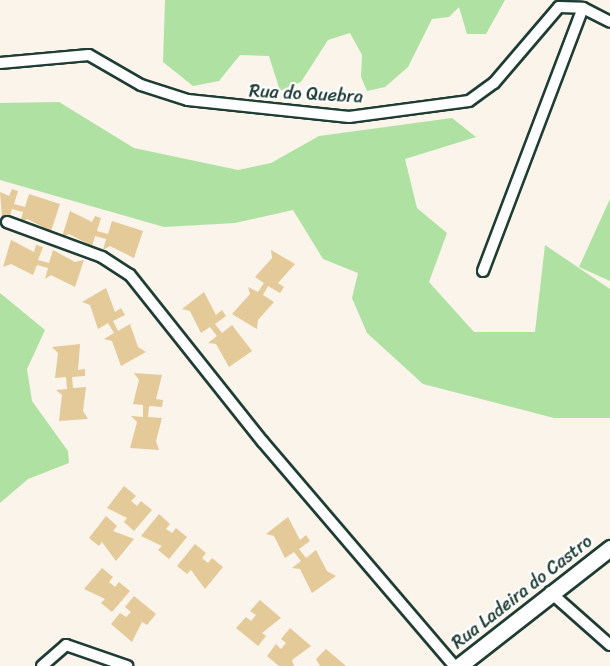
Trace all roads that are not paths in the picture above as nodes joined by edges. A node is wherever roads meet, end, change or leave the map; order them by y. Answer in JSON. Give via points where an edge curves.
{"nodes":[{"id":1,"x":583,"y":8,"type":"junction"},
{"id":2,"x":610,"y":22,"type":"edge"},
{"id":3,"x":0,"y":63,"type":"edge"},
{"id":4,"x":7,"y":222,"type":"dead end"},
{"id":5,"x":483,"y":272,"type":"dead end"},
{"id":6,"x":610,"y":548,"type":"edge"},
{"id":7,"x":550,"y":592,"type":"junction"},
{"id":8,"x":610,"y":645,"type":"edge"},
{"id":9,"x":42,"y":666,"type":"edge"},
{"id":10,"x":127,"y":666,"type":"edge"},
{"id":11,"x":456,"y":666,"type":"edge"}],
"edges":[{"from":1,"to":2,"type":"street"},
{"from":1,"to":3,"type":"street","name":"Rua do Quebra","via":[[566,5],[552,12],[494,83],[470,101],[349,117],[188,100],[141,85],[89,55]]},
{"from":1,"to":5,"type":"street"},
{"from":4,"to":11,"type":"street","via":[[102,257],[130,275],[263,442]]},
{"from":6,"to":7,"type":"street","name":"Rua Ladeira do Castro"},
{"from":7,"to":8,"type":"street"},
{"from":7,"to":11,"type":"street","name":"Rua Ladeira do Castro"},
{"from":9,"to":10,"type":"street","via":[[66,645]]}]}
